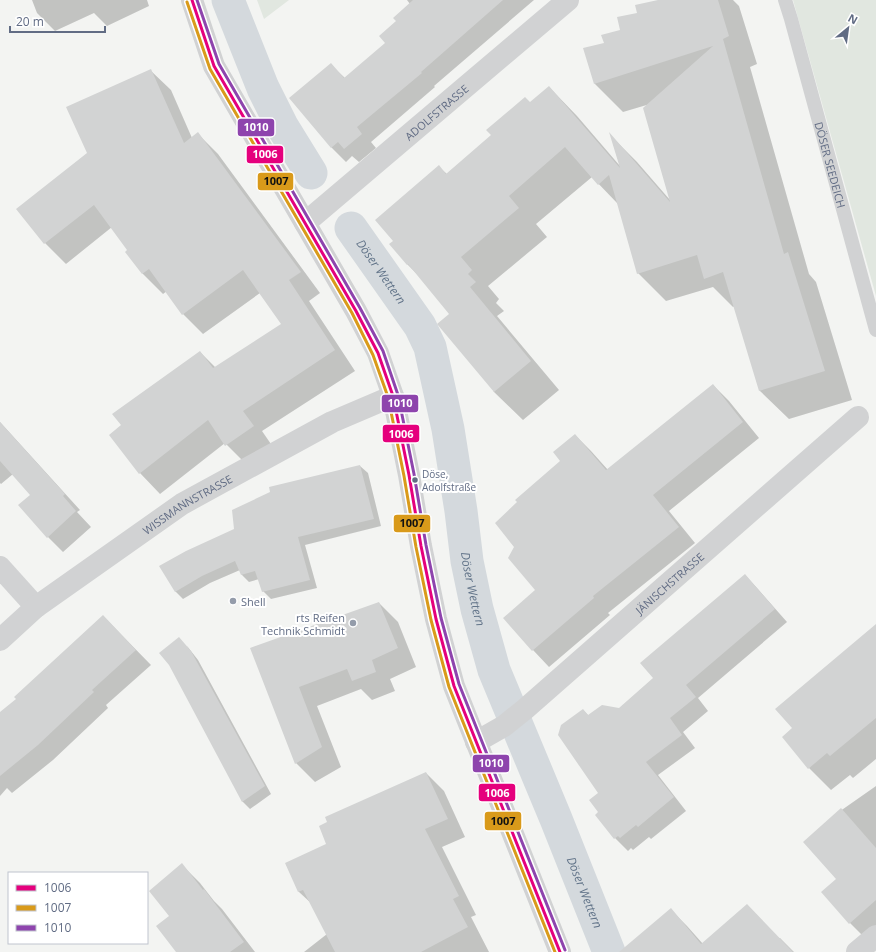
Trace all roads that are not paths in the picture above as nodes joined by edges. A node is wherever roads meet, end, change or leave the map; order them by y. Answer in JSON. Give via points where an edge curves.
{"nodes":[{"id":1,"x":192,"y":0,"type":"edge"},
{"id":2,"x":568,"y":0,"type":"edge"},
{"id":3,"x":785,"y":0,"type":"edge"},
{"id":4,"x":305,"y":223,"type":"junction"},
{"id":5,"x":876,"y":330,"type":"edge"},
{"id":6,"x":393,"y":396,"type":"junction"},
{"id":7,"x":858,"y":417,"type":"dead end"},
{"id":8,"x":0,"y":567,"type":"edge"},
{"id":9,"x":36,"y":607,"type":"junction"},
{"id":10,"x":0,"y":640,"type":"edge"},
{"id":11,"x":476,"y":742,"type":"junction"},
{"id":12,"x":876,"y":936,"type":"edge"},
{"id":13,"x":560,"y":952,"type":"edge"},
{"id":14,"x":857,"y":952,"type":"edge"}],
"edges":[{"from":1,"to":4,"type":"street","via":[[214,66]]},
{"from":2,"to":4,"type":"street","name":"ADOLFSTRASSE"},
{"from":3,"to":5,"type":"lane","name":"DÖSER SEEDEICH"},
{"from":4,"to":6,"type":"street","via":[[376,348]]},
{"from":6,"to":9,"type":"street","name":"WISSMANNSTRASSE","via":[[332,422],[182,504]]},
{"from":6,"to":11,"type":"street","via":[[436,619],[454,686]]},
{"from":7,"to":11,"type":"street","name":"JÄNISCHSTRASSE","via":[[524,710],[504,726]]},
{"from":8,"to":9,"type":"street"},
{"from":9,"to":10,"type":"street","name":"WISSMANNSTRASSE"},
{"from":11,"to":13,"type":"street"},
{"from":12,"to":14,"type":"street"}]}
